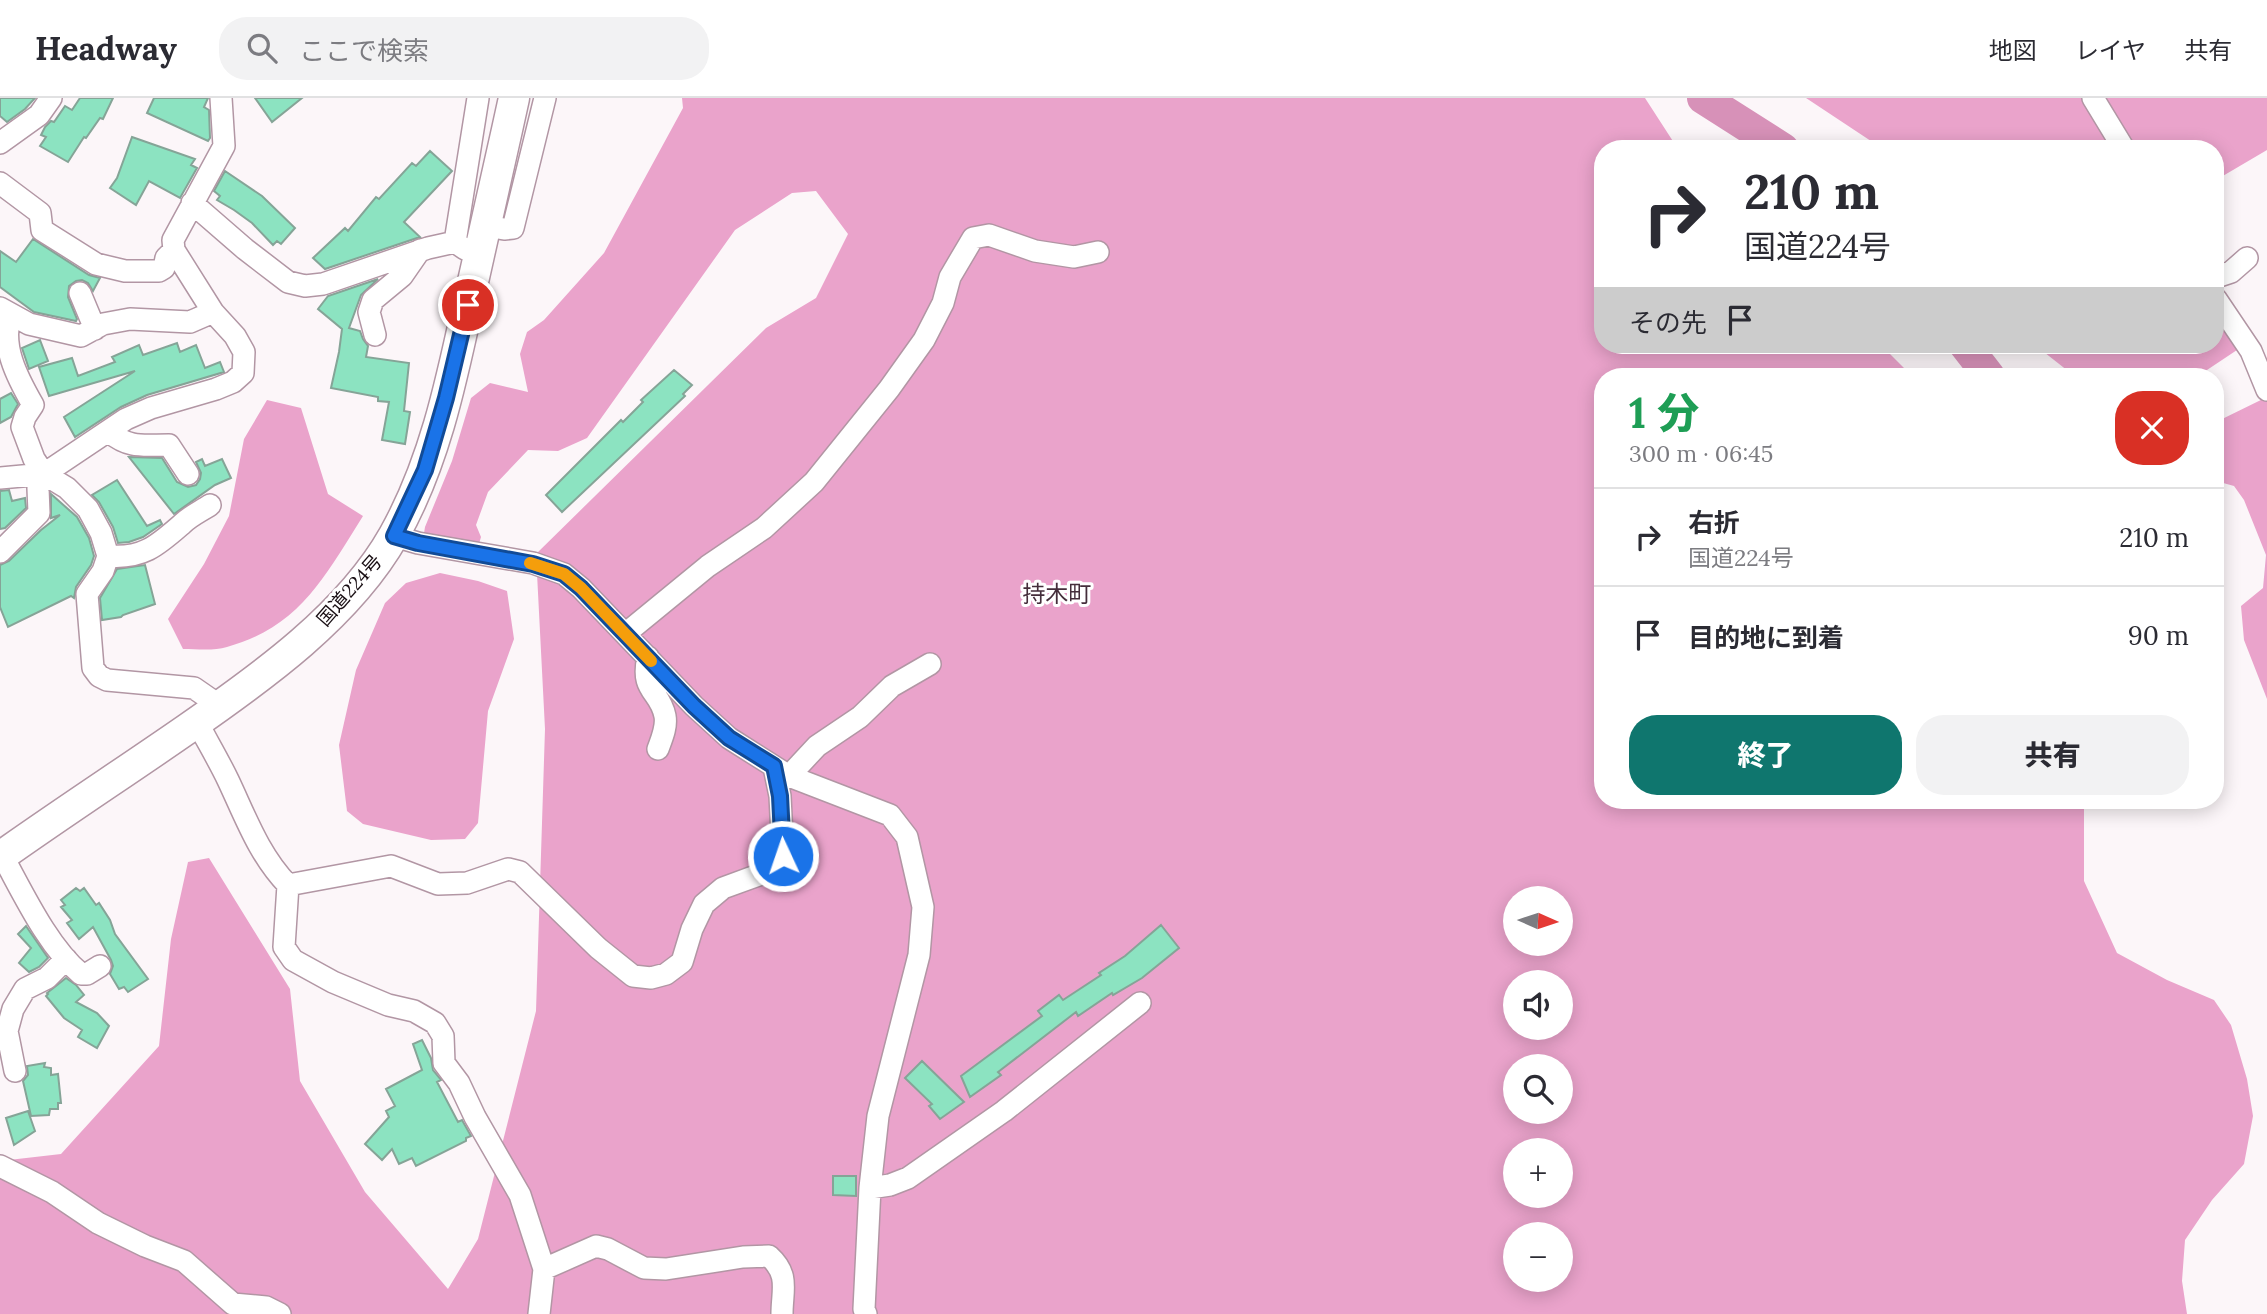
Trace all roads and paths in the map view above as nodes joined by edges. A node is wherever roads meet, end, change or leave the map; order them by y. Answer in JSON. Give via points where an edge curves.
{"nodes":[{"id":1,"x":51,"y":98,"type":"edge"},
{"id":2,"x":221,"y":98,"type":"edge"},
{"id":3,"x":478,"y":98,"type":"edge"},
{"id":4,"x":514,"y":98,"type":"edge"},
{"id":5,"x":545,"y":98,"type":"edge"},
{"id":6,"x":2093,"y":98,"type":"edge"},
{"id":7,"x":30,"y":139,"type":"dead end"},
{"id":8,"x":2119,"y":140,"type":"edge"},
{"id":9,"x":0,"y":143,"type":"edge"},
{"id":10,"x":0,"y":150,"type":"edge"},
{"id":11,"x":2,"y":180,"type":"edge"},
{"id":12,"x":192,"y":203,"type":"junction"},
{"id":13,"x":486,"y":226,"type":"junction"},
{"id":14,"x":174,"y":250,"type":"junction"},
{"id":15,"x":420,"y":250,"type":"junction"},
{"id":16,"x":467,"y":250,"type":"junction"},
{"id":17,"x":1098,"y":252,"type":"dead end"},
{"id":18,"x":2247,"y":258,"type":"dead end"},
{"id":19,"x":2224,"y":275,"type":"edge"},
{"id":20,"x":80,"y":293,"type":"dead end"},
{"id":21,"x":6,"y":311,"type":"edge"},
{"id":22,"x":2224,"y":311,"type":"edge"},
{"id":23,"x":213,"y":312,"type":"junction"},
{"id":24,"x":95,"y":329,"type":"junction"},
{"id":25,"x":375,"y":335,"type":"dead end"},
{"id":26,"x":2267,"y":390,"type":"edge"},
{"id":27,"x":109,"y":432,"type":"junction"},
{"id":28,"x":44,"y":474,"type":"junction"},
{"id":29,"x":188,"y":474,"type":"dead end"},
{"id":30,"x":0,"y":478,"type":"edge"},
{"id":31,"x":210,"y":505,"type":"dead end"},
{"id":32,"x":394,"y":536,"type":"junction"},
{"id":33,"x":0,"y":552,"type":"edge"},
{"id":34,"x":108,"y":556,"type":"junction"},
{"id":35,"x":625,"y":634,"type":"junction"},
{"id":36,"x":648,"y":657,"type":"junction"},
{"id":37,"x":930,"y":664,"type":"dead end"},
{"id":38,"x":208,"y":714,"type":"junction"},
{"id":39,"x":658,"y":749,"type":"dead end"},
{"id":40,"x":782,"y":771,"type":"junction"},
{"id":41,"x":1,"y":856,"type":"edge"},
{"id":42,"x":288,"y":886,"type":"junction"},
{"id":43,"x":66,"y":959,"type":"junction"},
{"id":44,"x":100,"y":966,"type":"dead end"},
{"id":45,"x":1140,"y":1003,"type":"dead end"},
{"id":46,"x":15,"y":1072,"type":"dead end"},
{"id":47,"x":0,"y":1166,"type":"edge"},
{"id":48,"x":870,"y":1188,"type":"junction"},
{"id":49,"x":544,"y":1269,"type":"junction"},
{"id":50,"x":280,"y":1314,"type":"edge"},
{"id":51,"x":539,"y":1314,"type":"edge"},
{"id":52,"x":782,"y":1314,"type":"edge"},
{"id":53,"x":866,"y":1314,"type":"edge"}],
"edges":[{"from":1,"to":9,"type":"street","via":[[39,115]]},
{"from":2,"to":12,"type":"street","via":[[224,146]]},
{"from":3,"to":16,"type":"street"},
{"from":4,"to":13,"type":"highway","name":"国道224号"},
{"from":5,"to":13,"type":"street","via":[[513,228]]},
{"from":6,"to":8,"type":"street"},
{"from":7,"to":10,"type":"street"},
{"from":11,"to":14,"type":"street","via":[[40,214],[42,230],[96,264],[125,271],[159,271]]},
{"from":12,"to":14,"type":"street","via":[[173,240]]},
{"from":12,"to":15,"type":"street","via":[[288,282],[306,286]]},
{"from":13,"to":16,"type":"highway","name":"国道224号"},
{"from":14,"to":23,"type":"street"},
{"from":15,"to":16,"type":"street"},
{"from":15,"to":25,"type":"street","via":[[402,276],[373,300],[369,312]]},
{"from":16,"to":32,"type":"highway","name":"国道224号","via":[[446,398],[429,458]]},
{"from":17,"to":35,"type":"street","via":[[1074,257],[1035,251],[989,235],[973,238],[950,277],[924,340],[814,482],[764,528],[708,566]]},
{"from":18,"to":19,"type":"street"},
{"from":20,"to":24,"type":"street"},
{"from":21,"to":24,"type":"street","via":[[29,324],[81,335]]},
{"from":21,"to":28,"type":"street","via":[[4,348],[33,405],[22,427]]},
{"from":22,"to":26,"type":"street","via":[[2251,351]]},
{"from":23,"to":24,"type":"street","via":[[190,322],[130,319]]},
{"from":23,"to":27,"type":"street","via":[[244,352],[243,373],[224,386],[126,419]]},
{"from":27,"to":28,"type":"street"},
{"from":27,"to":29,"type":"street","via":[[133,445],[169,444]]},
{"from":28,"to":30,"type":"street"},
{"from":28,"to":33,"type":"street","via":[[38,488],[39,513]]},
{"from":28,"to":34,"type":"street","via":[[88,509]]},
{"from":31,"to":34,"type":"street","via":[[153,548]]},
{"from":32,"to":35,"type":"street","via":[[564,574]]},
{"from":32,"to":38,"type":"highway","name":"国道224号","via":[[341,604]]},
{"from":34,"to":38,"type":"street","via":[[87,594],[93,668],[99,676],[122,683],[194,688]]},
{"from":35,"to":36,"type":"street"},
{"from":36,"to":39,"type":"street","via":[[649,687],[664,714]]},
{"from":36,"to":40,"type":"street","via":[[729,738]]},
{"from":37,"to":40,"type":"street","via":[[892,686],[860,717]]},
{"from":38,"to":41,"type":"highway","name":"国道224号"},
{"from":38,"to":42,"type":"street","via":[[228,779],[261,850]]},
{"from":40,"to":42,"type":"street","via":[[783,856],[775,869],[723,888],[704,904],[682,962],[651,978],[633,976],[598,948],[520,872],[508,869],[467,883],[438,884],[391,866]]},
{"from":40,"to":48,"type":"street","via":[[890,815],[907,837],[923,907],[919,955],[878,1116]]},
{"from":41,"to":43,"type":"street"},
{"from":42,"to":49,"type":"street","via":[[284,947],[293,960],[435,1023],[443,1036],[444,1063],[520,1195]]},
{"from":43,"to":44,"type":"street","via":[[81,974]]},
{"from":43,"to":46,"type":"street","via":[[47,978],[25,989],[13,1009],[7,1031]]},
{"from":45,"to":48,"type":"street","via":[[1004,1111],[908,1178]]},
{"from":47,"to":50,"type":"street","via":[[99,1223],[184,1261],[233,1304],[266,1307]]},
{"from":48,"to":53,"type":"street"},
{"from":49,"to":51,"type":"street"},
{"from":49,"to":52,"type":"street","via":[[596,1245],[644,1268],[769,1256],[780,1265],[785,1288]]}]}
